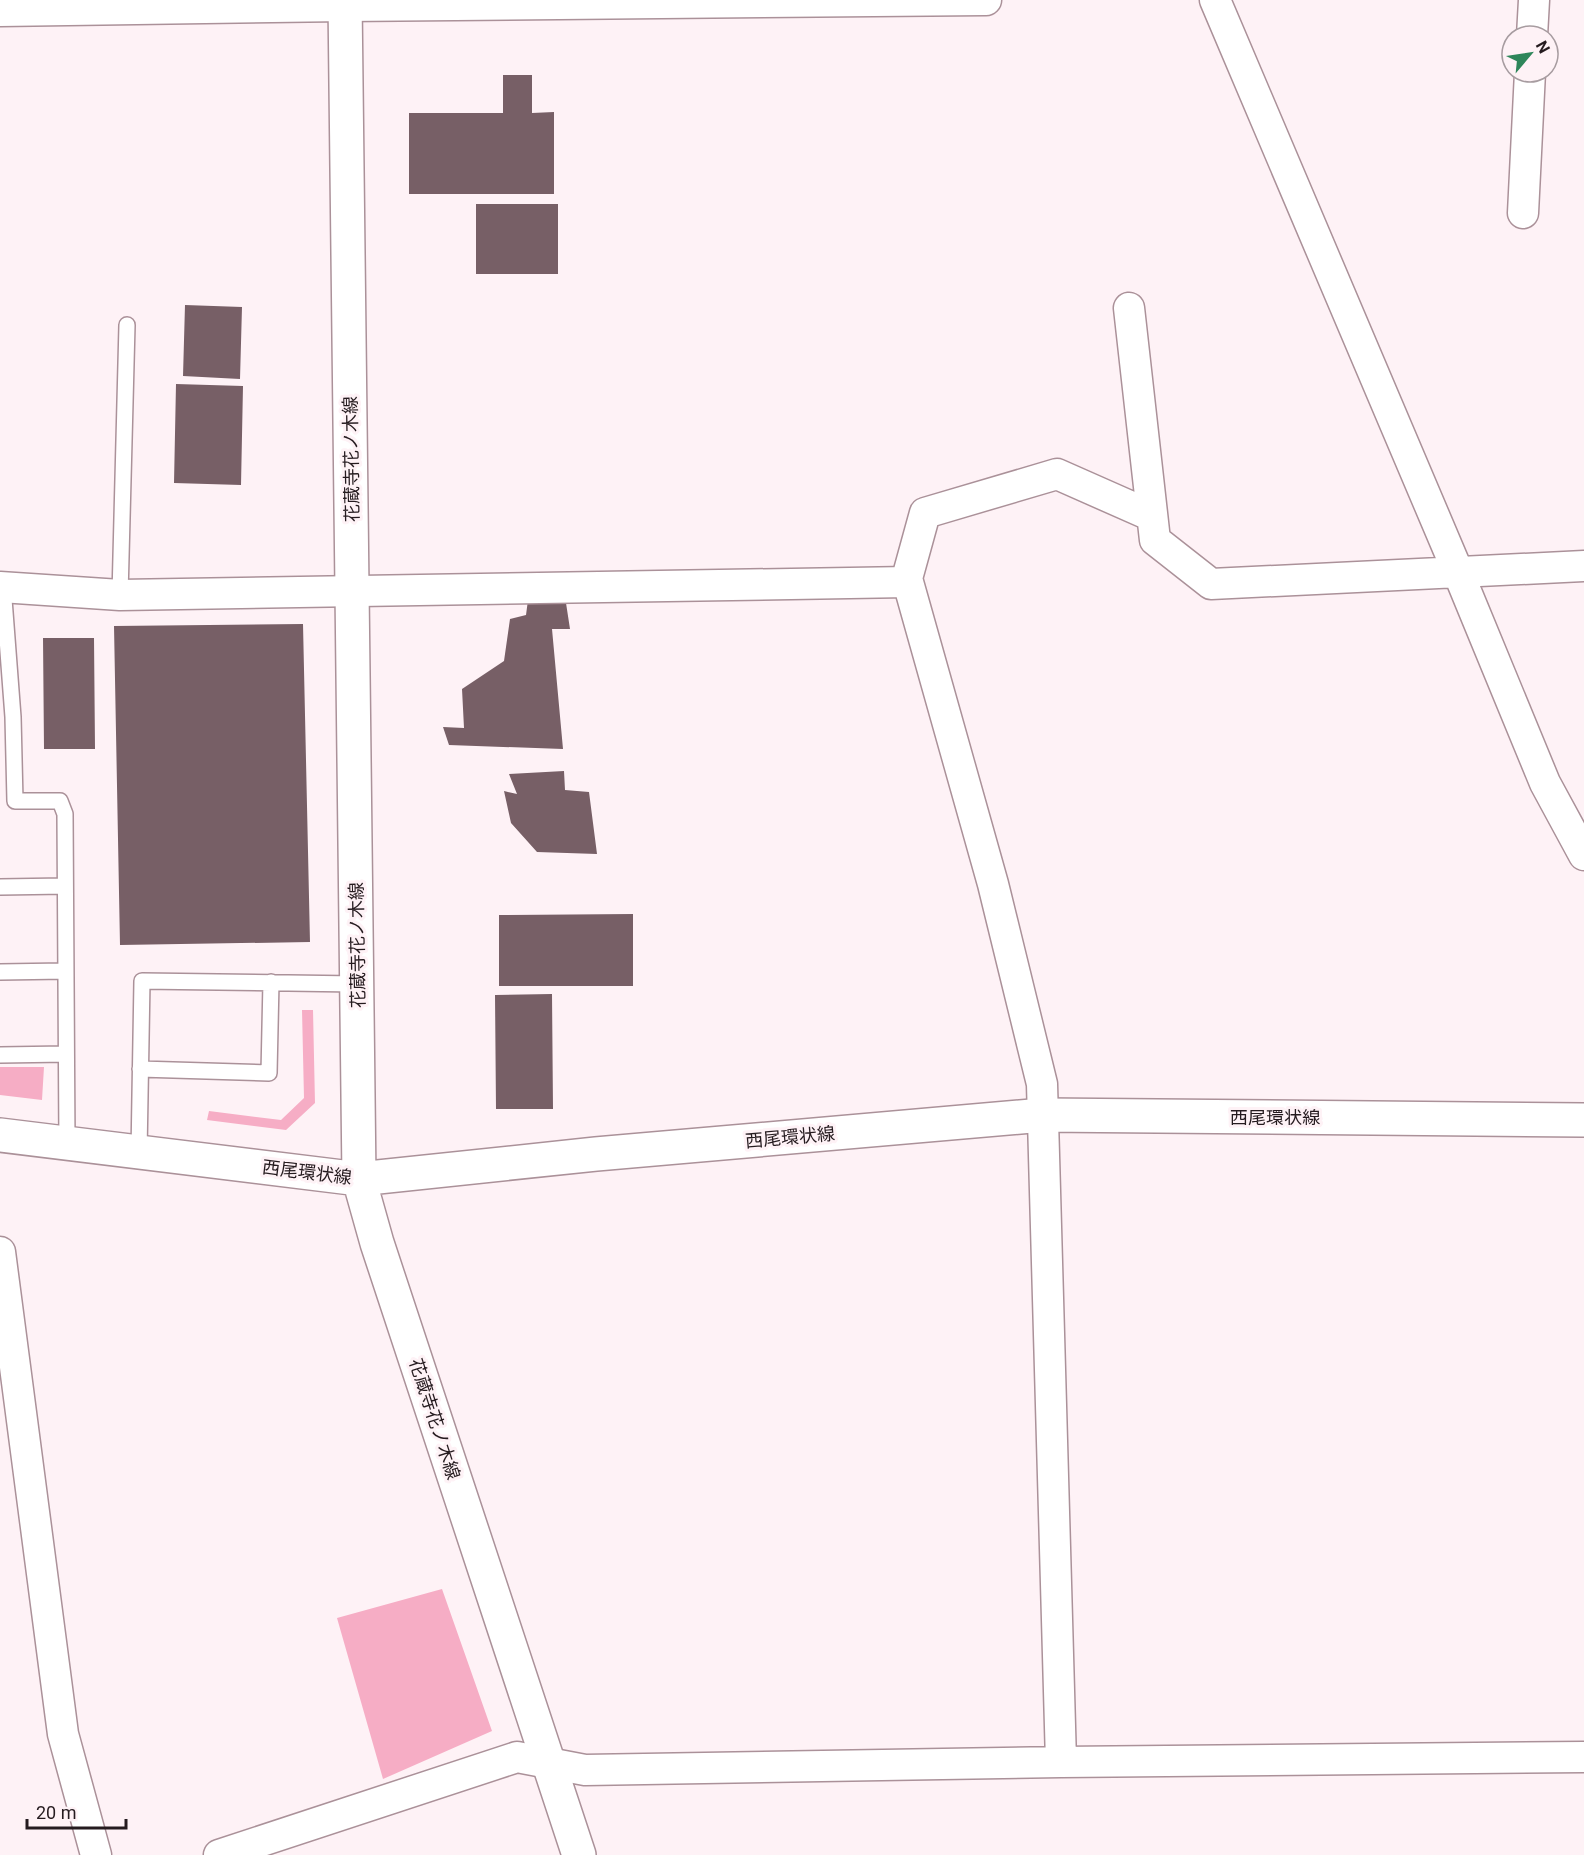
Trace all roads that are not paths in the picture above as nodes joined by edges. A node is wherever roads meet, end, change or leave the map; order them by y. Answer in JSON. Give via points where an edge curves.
{"nodes":[{"id":1,"x":986,"y":0,"type":"edge"},
{"id":2,"x":1215,"y":0,"type":"edge"},
{"id":3,"x":1534,"y":0,"type":"edge"},
{"id":4,"x":345,"y":3,"type":"edge"},
{"id":5,"x":65,"y":5,"type":"edge"},
{"id":6,"x":0,"y":11,"type":"edge"},
{"id":7,"x":1533,"y":24,"type":"edge"},
{"id":8,"x":1529,"y":84,"type":"edge"},
{"id":9,"x":1523,"y":213,"type":"dead end"},
{"id":10,"x":1129,"y":308,"type":"dead end"},
{"id":11,"x":127,"y":325,"type":"dead end"},
{"id":12,"x":1152,"y":516,"type":"junction"},
{"id":13,"x":1584,"y":566,"type":"edge"},
{"id":14,"x":1458,"y":572,"type":"junction"},
{"id":15,"x":906,"y":582,"type":"junction"},
{"id":16,"x":1,"y":586,"type":"edge"},
{"id":17,"x":353,"y":591,"type":"junction"},
{"id":18,"x":120,"y":595,"type":"junction"},
{"id":19,"x":6,"y":717,"type":"edge"},
{"id":20,"x":8,"y":801,"type":"edge"},
{"id":21,"x":1584,"y":855,"type":"edge"},
{"id":22,"x":65,"y":886,"type":"junction"},
{"id":23,"x":0,"y":887,"type":"edge"},
{"id":24,"x":65,"y":971,"type":"junction"},
{"id":25,"x":0,"y":972,"type":"edge"},
{"id":26,"x":271,"y":982,"type":"junction"},
{"id":27,"x":357,"y":984,"type":"junction"},
{"id":28,"x":66,"y":1054,"type":"junction"},
{"id":29,"x":0,"y":1055,"type":"edge"},
{"id":30,"x":140,"y":1069,"type":"junction"},
{"id":31,"x":1043,"y":1116,"type":"junction"},
{"id":32,"x":1584,"y":1120,"type":"edge"},
{"id":33,"x":0,"y":1135,"type":"edge"},
{"id":34,"x":67,"y":1144,"type":"junction"},
{"id":35,"x":139,"y":1153,"type":"junction"},
{"id":36,"x":359,"y":1179,"type":"junction"},
{"id":37,"x":0,"y":1252,"type":"edge"},
{"id":38,"x":1584,"y":1757,"type":"edge"},
{"id":39,"x":1061,"y":1762,"type":"junction"},
{"id":40,"x":549,"y":1763,"type":"junction"},
{"id":41,"x":96,"y":1855,"type":"edge"},
{"id":42,"x":219,"y":1855,"type":"edge"},
{"id":43,"x":579,"y":1855,"type":"edge"}],
"edges":[{"from":1,"to":4,"type":"street"},
{"from":2,"to":14,"type":"street"},
{"from":3,"to":7,"type":"street"},
{"from":4,"to":5,"type":"street"},
{"from":4,"to":17,"type":"main road","name":"花蔵寺花ノ木線"},
{"from":5,"to":6,"type":"street"},
{"from":8,"to":9,"type":"street"},
{"from":10,"to":12,"type":"street"},
{"from":11,"to":18,"type":"lane"},
{"from":12,"to":14,"type":"street","via":[[1155,540],[1211,584]]},
{"from":12,"to":15,"type":"street","via":[[1057,474],[925,513]]},
{"from":13,"to":14,"type":"street"},
{"from":14,"to":21,"type":"street","via":[[1545,783]]},
{"from":15,"to":17,"type":"street"},
{"from":15,"to":31,"type":"street","via":[[993,884],[1042,1084]]},
{"from":16,"to":18,"type":"street"},
{"from":16,"to":19,"type":"lane"},
{"from":17,"to":18,"type":"street"},
{"from":17,"to":27,"type":"main road","name":"花蔵寺花ノ木線"},
{"from":19,"to":20,"type":"lane"},
{"from":20,"to":22,"type":"lane","via":[[60,801],[65,814]]},
{"from":22,"to":23,"type":"lane"},
{"from":22,"to":24,"type":"lane"},
{"from":24,"to":25,"type":"lane"},
{"from":24,"to":28,"type":"lane"},
{"from":26,"to":27,"type":"lane"},
{"from":26,"to":30,"type":"lane","via":[[142,981]]},
{"from":26,"to":30,"type":"lane","via":[[269,1073]]},
{"from":27,"to":36,"type":"main road","name":"花蔵寺花ノ木線"},
{"from":28,"to":29,"type":"lane"},
{"from":28,"to":34,"type":"lane"},
{"from":30,"to":35,"type":"lane"},
{"from":31,"to":32,"type":"main road","name":"西尾環状線"},
{"from":31,"to":36,"type":"main road","name":"西尾環状線","via":[[596,1154]]},
{"from":31,"to":39,"type":"street"},
{"from":33,"to":34,"type":"main road","name":"西尾環状線"},
{"from":34,"to":35,"type":"main road","name":"西尾環状線"},
{"from":35,"to":36,"type":"main road","name":"西尾環状線"},
{"from":36,"to":40,"type":"main road","name":"花蔵寺花ノ木線"},
{"from":37,"to":41,"type":"street","via":[[63,1734]]},
{"from":38,"to":39,"type":"street"},
{"from":39,"to":40,"type":"street","via":[[585,1770]]},
{"from":40,"to":42,"type":"street","via":[[517,1757]]},
{"from":40,"to":43,"type":"main road","name":"花蔵寺花ノ木線"}]}
